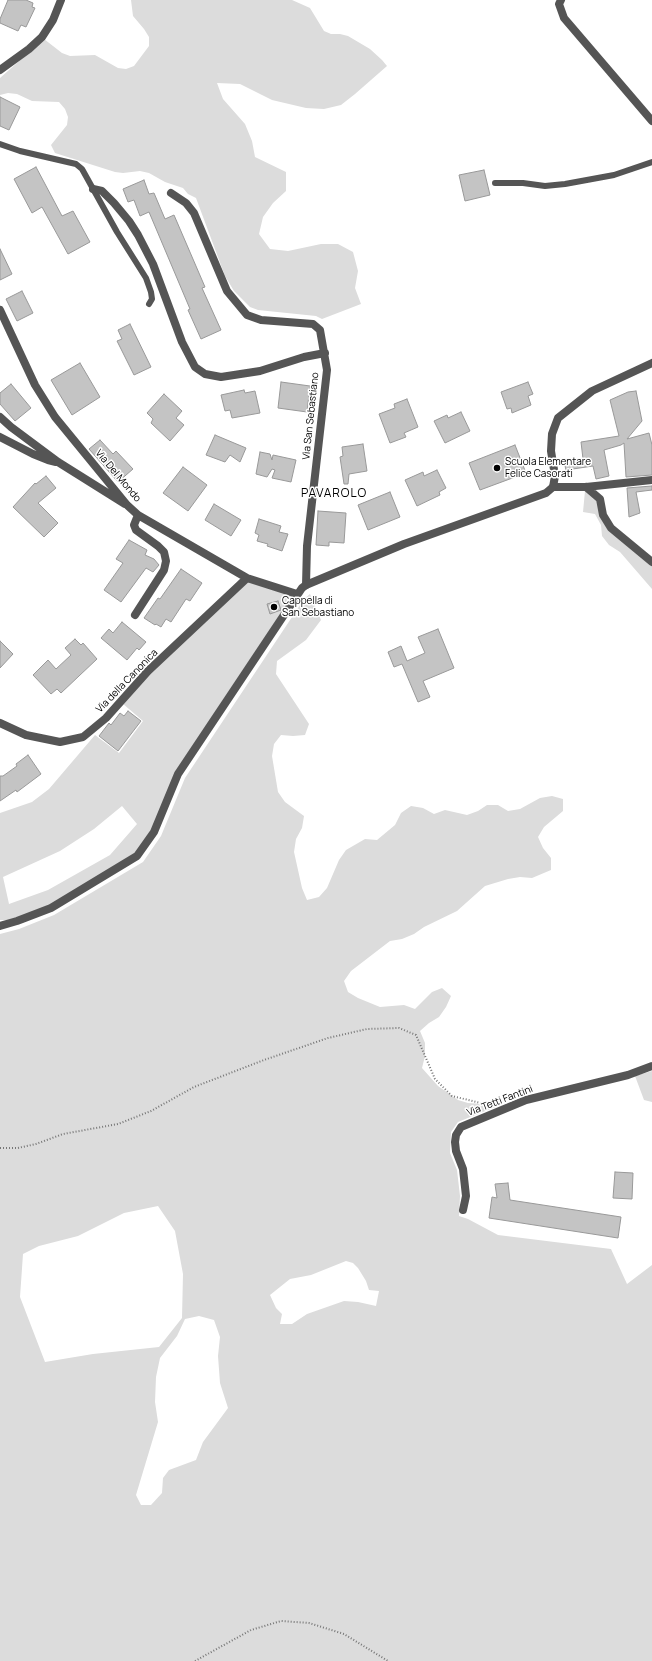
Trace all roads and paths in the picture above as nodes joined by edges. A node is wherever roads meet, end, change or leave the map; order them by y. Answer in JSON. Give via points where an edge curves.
{"nodes":[{"id":1,"x":61,"y":0,"type":"edge"},
{"id":2,"x":561,"y":0,"type":"edge"},
{"id":3,"x":0,"y":70,"type":"edge"},
{"id":4,"x":652,"y":120,"type":"edge"},
{"id":5,"x":0,"y":144,"type":"edge"},
{"id":6,"x":652,"y":162,"type":"edge"},
{"id":7,"x":495,"y":184,"type":"dead end"},
{"id":8,"x":93,"y":189,"type":"junction"},
{"id":9,"x":171,"y":193,"type":"dead end"},
{"id":10,"x":150,"y":304,"type":"dead end"},
{"id":11,"x":0,"y":310,"type":"edge"},
{"id":12,"x":325,"y":353,"type":"junction"},
{"id":13,"x":652,"y":363,"type":"edge"},
{"id":14,"x":0,"y":417,"type":"edge"},
{"id":15,"x":0,"y":437,"type":"edge"},
{"id":16,"x":58,"y":462,"type":"junction"},
{"id":17,"x":652,"y":480,"type":"edge"},
{"id":18,"x":553,"y":487,"type":"junction"},
{"id":19,"x":586,"y":487,"type":"junction"},
{"id":20,"x":127,"y":505,"type":"junction"},
{"id":21,"x":138,"y":515,"type":"junction"},
{"id":22,"x":652,"y":562,"type":"edge"},
{"id":23,"x":247,"y":578,"type":"junction"},
{"id":24,"x":306,"y":584,"type":"junction"},
{"id":25,"x":297,"y":594,"type":"junction"},
{"id":26,"x":135,"y":615,"type":"dead end"},
{"id":27,"x":0,"y":723,"type":"edge"},
{"id":28,"x":0,"y":926,"type":"edge"},
{"id":29,"x":652,"y":1066,"type":"edge"},
{"id":30,"x":506,"y":1107,"type":"junction"},
{"id":31,"x":0,"y":1148,"type":"edge"},
{"id":32,"x":463,"y":1210,"type":"dead end"},
{"id":33,"x":195,"y":1661,"type":"edge"},
{"id":34,"x":388,"y":1661,"type":"edge"}],
"edges":[{"from":1,"to":3,"type":"street","via":[[53,20],[42,37]]},
{"from":2,"to":4,"type":"street","via":[[559,4],[564,18]]},
{"from":5,"to":8,"type":"lane","via":[[76,164],[84,172]]},
{"from":6,"to":7,"type":"lane","via":[[614,175],[565,184]]},
{"from":8,"to":10,"type":"lane","via":[[146,278],[151,292]]},
{"from":8,"to":12,"type":"street","via":[[102,191],[114,203],[138,235],[153,264],[182,342],[195,367],[205,374],[221,377],[260,371]]},
{"from":9,"to":12,"type":"street","name":"Via San Sebastiano","via":[[186,203],[194,213],[227,291],[247,315],[261,320],[313,324],[320,330]]},
{"from":11,"to":20,"type":"street","name":"Via Del Mondo","via":[[35,385],[55,416]]},
{"from":12,"to":24,"type":"street","name":"Via San Sebastiano","via":[[327,370],[307,546]]},
{"from":13,"to":18,"type":"street","via":[[592,391],[558,418],[552,434],[555,476]]},
{"from":14,"to":16,"type":"street"},
{"from":15,"to":16,"type":"street","via":[[48,460]]},
{"from":16,"to":20,"type":"street"},
{"from":17,"to":19,"type":"street"},
{"from":18,"to":19,"type":"street"},
{"from":18,"to":24,"type":"street","via":[[546,493]]},
{"from":19,"to":22,"type":"street","via":[[600,499],[603,515],[611,528]]},
{"from":20,"to":21,"type":"street","name":"Via Del Mondo"},
{"from":21,"to":23,"type":"street","name":"Via Del Mondo"},
{"from":21,"to":26,"type":"street","via":[[134,526],[136,530],[164,552],[166,560],[164,570]]},
{"from":23,"to":25,"type":"street","name":"Via Del Mondo"},
{"from":23,"to":27,"type":"street","name":"Via della Canonica","via":[[148,671],[106,718],[83,737],[60,742],[26,735]]},
{"from":24,"to":25,"type":"street"},
{"from":25,"to":28,"type":"street","via":[[178,774],[154,832],[137,856],[51,908]]},
{"from":29,"to":30,"type":"street","name":"Via Tetti Fantini","via":[[628,1075]]},
{"from":30,"to":31,"type":"path","via":[[452,1096],[435,1079],[416,1035],[400,1028],[367,1028],[328,1038],[264,1060],[194,1087],[151,1111],[118,1124],[63,1134],[18,1148]]},
{"from":30,"to":32,"type":"street","name":"Via Tetti Fantini","via":[[462,1127],[456,1134],[456,1151],[463,1169],[466,1196]]},
{"from":33,"to":34,"type":"path","via":[[251,1630],[281,1621],[309,1623],[344,1634]]}]}
